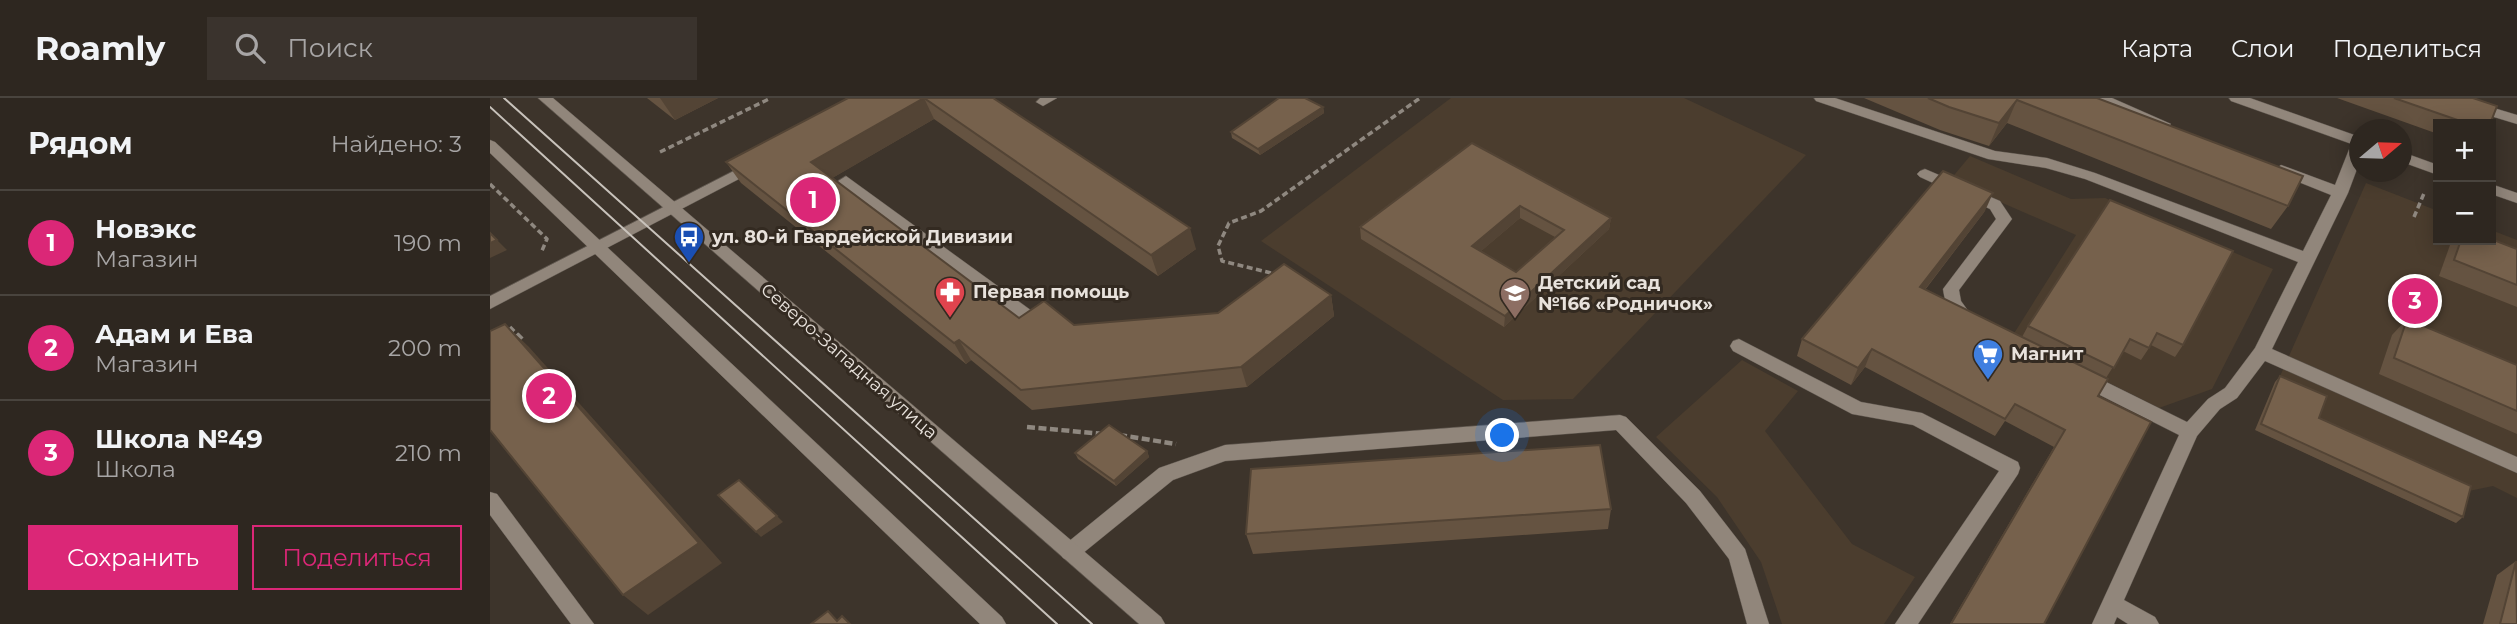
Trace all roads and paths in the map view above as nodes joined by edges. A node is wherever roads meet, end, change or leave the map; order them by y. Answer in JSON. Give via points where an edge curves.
{"nodes":[{"id":1,"x":545,"y":98,"type":"edge"},
{"id":2,"x":771,"y":98,"type":"edge"},
{"id":3,"x":1420,"y":98,"type":"edge"},
{"id":4,"x":1821,"y":98,"type":"edge"},
{"id":5,"x":2099,"y":98,"type":"edge"},
{"id":6,"x":2236,"y":98,"type":"edge"},
{"id":7,"x":2446,"y":98,"type":"edge"},
{"id":8,"x":2517,"y":120,"type":"edge"},
{"id":9,"x":2175,"y":128,"type":"edge"},
{"id":10,"x":2349,"y":138,"type":"edge"},
{"id":11,"x":493,"y":151,"type":"edge"},
{"id":12,"x":660,"y":152,"type":"dead end"},
{"id":13,"x":766,"y":159,"type":"edge"},
{"id":14,"x":2412,"y":161,"type":"edge"},
{"id":15,"x":2264,"y":163,"type":"edge"},
{"id":16,"x":2433,"y":168,"type":"edge"},
{"id":17,"x":2349,"y":169,"type":"edge"},
{"id":18,"x":1925,"y":174,"type":"dead end"},
{"id":19,"x":846,"y":181,"type":"dead end"},
{"id":20,"x":490,"y":184,"type":"edge"},
{"id":21,"x":2425,"y":191,"type":"dead end"},
{"id":22,"x":2496,"y":191,"type":"edge"},
{"id":23,"x":2340,"y":193,"type":"junction"},
{"id":24,"x":2517,"y":198,"type":"edge"},
{"id":25,"x":673,"y":209,"type":"junction"},
{"id":26,"x":2414,"y":217,"type":"dead end"},
{"id":27,"x":597,"y":247,"type":"junction"},
{"id":28,"x":539,"y":257,"type":"dead end"},
{"id":29,"x":2308,"y":259,"type":"junction"},
{"id":30,"x":1270,"y":273,"type":"edge"},
{"id":31,"x":490,"y":303,"type":"edge"},
{"id":32,"x":1038,"y":323,"type":"edge"},
{"id":33,"x":1979,"y":326,"type":"edge"},
{"id":34,"x":510,"y":327,"type":"edge"},
{"id":35,"x":522,"y":339,"type":"edge"},
{"id":36,"x":1740,"y":346,"type":"dead end"},
{"id":37,"x":2262,"y":352,"type":"junction"},
{"id":38,"x":2066,"y":370,"type":"edge"},
{"id":39,"x":1027,"y":426,"type":"dead end"},
{"id":40,"x":2190,"y":432,"type":"junction"},
{"id":41,"x":1225,"y":453,"type":"junction"},
{"id":42,"x":2517,"y":465,"type":"edge"},
{"id":43,"x":490,"y":500,"type":"edge"},
{"id":44,"x":1070,"y":552,"type":"junction"},
{"id":45,"x":2114,"y":605,"type":"junction"},
{"id":46,"x":583,"y":624,"type":"edge"},
{"id":47,"x":995,"y":624,"type":"edge"},
{"id":48,"x":1154,"y":624,"type":"edge"},
{"id":49,"x":1758,"y":624,"type":"edge"},
{"id":50,"x":1906,"y":624,"type":"edge"},
{"id":51,"x":2103,"y":624,"type":"edge"},
{"id":52,"x":2148,"y":624,"type":"edge"}],
"edges":[{"from":1,"to":25,"type":"main road","name":"Северо-Западная улица"},
{"from":2,"to":12,"type":"path"},
{"from":3,"to":30,"type":"path","via":[[1261,211],[1229,223],[1218,246],[1222,261]]},
{"from":4,"to":29,"type":"main road","via":[[1980,153],[2047,163],[2090,176]]},
{"from":5,"to":9,"type":"main road"},
{"from":6,"to":10,"type":"main road"},
{"from":7,"to":8,"type":"main road"},
{"from":11,"to":27,"type":"main road"},
{"from":13,"to":25,"type":"main road"},
{"from":14,"to":16,"type":"main road"},
{"from":15,"to":23,"type":"main road"},
{"from":17,"to":23,"type":"main road"},
{"from":18,"to":33,"type":"main road","via":[[1995,205],[2004,219],[1951,289],[1953,303]]},
{"from":19,"to":32,"type":"main road"},
{"from":20,"to":28,"type":"path","via":[[547,239]]},
{"from":21,"to":26,"type":"path"},
{"from":22,"to":24,"type":"main road"},
{"from":23,"to":29,"type":"main road"},
{"from":25,"to":27,"type":"main road"},
{"from":25,"to":44,"type":"main road","name":"Северо-Западная улица"},
{"from":27,"to":31,"type":"main road"},
{"from":27,"to":47,"type":"main road"},
{"from":29,"to":37,"type":"main road"},
{"from":34,"to":35,"type":"path"},
{"from":36,"to":50,"type":"main road","via":[[1858,410],[1916,418],[2011,468]]},
{"from":37,"to":40,"type":"main road","via":[[2231,393],[2207,410]]},
{"from":37,"to":42,"type":"main road"},
{"from":38,"to":40,"type":"main road"},
{"from":39,"to":41,"type":"path"},
{"from":40,"to":45,"type":"main road"},
{"from":41,"to":44,"type":"main road","via":[[1166,474]]},
{"from":41,"to":49,"type":"main road","via":[[1619,422],[1693,497],[1738,555]]},
{"from":43,"to":46,"type":"main road"},
{"from":44,"to":48,"type":"main road","name":"Северо-Западная улица"},
{"from":45,"to":51,"type":"main road"},
{"from":45,"to":52,"type":"main road"}]}
